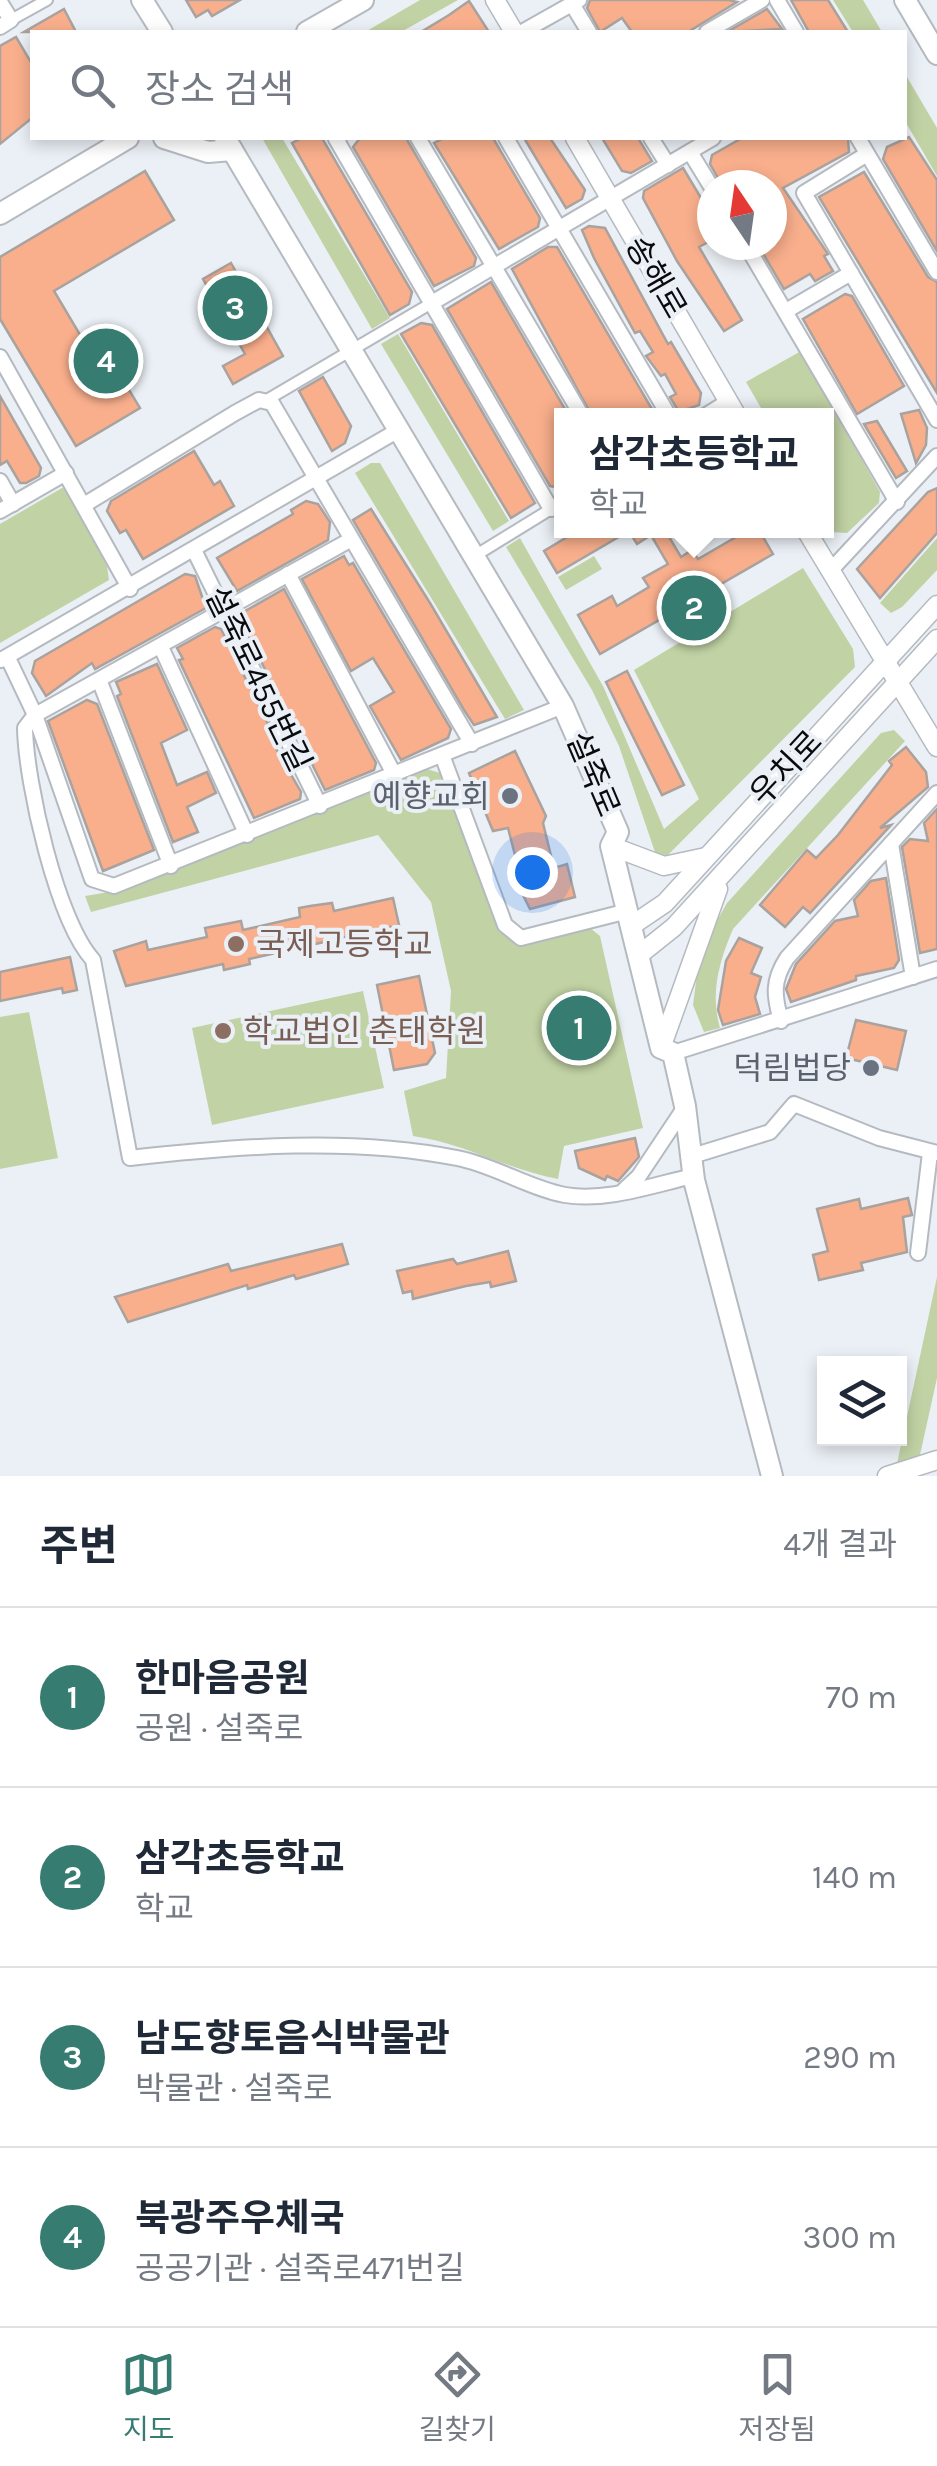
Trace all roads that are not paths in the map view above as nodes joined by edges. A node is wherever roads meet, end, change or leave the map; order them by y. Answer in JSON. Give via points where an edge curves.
{"nodes":[{"id":1,"x":48,"y":0,"type":"edge"},
{"id":2,"x":142,"y":0,"type":"edge"},
{"id":3,"x":363,"y":0,"type":"edge"},
{"id":4,"x":495,"y":0,"type":"edge"},
{"id":5,"x":762,"y":0,"type":"edge"},
{"id":6,"x":777,"y":0,"type":"edge"},
{"id":7,"x":905,"y":0,"type":"edge"},
{"id":8,"x":0,"y":2,"type":"edge"},
{"id":9,"x":575,"y":2,"type":"edge"},
{"id":10,"x":5,"y":23,"type":"edge"},
{"id":11,"x":161,"y":30,"type":"edge"},
{"id":12,"x":310,"y":30,"type":"edge"},
{"id":13,"x":513,"y":30,"type":"edge"},
{"id":14,"x":526,"y":30,"type":"edge"},
{"id":15,"x":588,"y":30,"type":"edge"},
{"id":16,"x":710,"y":30,"type":"edge"},
{"id":17,"x":795,"y":30,"type":"edge"},
{"id":18,"x":937,"y":54,"type":"edge"},
{"id":19,"x":125,"y":140,"type":"edge"},
{"id":20,"x":170,"y":140,"type":"edge"},
{"id":21,"x":338,"y":140,"type":"edge"},
{"id":22,"x":419,"y":140,"type":"edge"},
{"id":23,"x":507,"y":140,"type":"edge"},
{"id":24,"x":576,"y":140,"type":"edge"},
{"id":25,"x":652,"y":140,"type":"edge"},
{"id":26,"x":711,"y":140,"type":"edge"},
{"id":27,"x":859,"y":140,"type":"edge"},
{"id":28,"x":231,"y":142,"type":"edge"},
{"id":29,"x":690,"y":152,"type":"junction"},
{"id":30,"x":867,"y":154,"type":"junction"},
{"id":31,"x":668,"y":165,"type":"junction"},
{"id":32,"x":701,"y":170,"type":"edge"},
{"id":33,"x":610,"y":197,"type":"junction"},
{"id":34,"x":0,"y":214,"type":"edge"},
{"id":35,"x":559,"y":228,"type":"junction"},
{"id":36,"x":755,"y":260,"type":"edge"},
{"id":37,"x":493,"y":266,"type":"junction"},
{"id":38,"x":937,"y":272,"type":"edge"},
{"id":39,"x":851,"y":274,"type":"junction"},
{"id":40,"x":430,"y":304,"type":"junction"},
{"id":41,"x":786,"y":311,"type":"junction"},
{"id":42,"x":349,"y":352,"type":"junction"},
{"id":43,"x":0,"y":357,"type":"edge"},
{"id":44,"x":264,"y":402,"type":"junction"},
{"id":45,"x":577,"y":408,"type":"edge"},
{"id":46,"x":664,"y":408,"type":"edge"},
{"id":47,"x":733,"y":408,"type":"edge"},
{"id":48,"x":937,"y":420,"type":"edge"},
{"id":49,"x":397,"y":431,"type":"junction"},
{"id":50,"x":937,"y":456,"type":"edge"},
{"id":51,"x":66,"y":473,"type":"junction"},
{"id":52,"x":315,"y":480,"type":"junction"},
{"id":53,"x":0,"y":481,"type":"edge"},
{"id":54,"x":897,"y":502,"type":"junction"},
{"id":55,"x":554,"y":503,"type":"edge"},
{"id":56,"x":84,"y":505,"type":"junction"},
{"id":57,"x":6,"y":507,"type":"edge"},
{"id":58,"x":554,"y":507,"type":"edge"},
{"id":59,"x":811,"y":538,"type":"edge"},
{"id":60,"x":350,"y":540,"type":"junction"},
{"id":61,"x":195,"y":552,"type":"junction"},
{"id":62,"x":472,"y":558,"type":"junction"},
{"id":63,"x":831,"y":570,"type":"junction"},
{"id":64,"x":288,"y":574,"type":"junction"},
{"id":65,"x":130,"y":589,"type":"junction"},
{"id":66,"x":937,"y":604,"type":"edge"},
{"id":67,"x":224,"y":609,"type":"junction"},
{"id":68,"x":937,"y":639,"type":"edge"},
{"id":69,"x":161,"y":647,"type":"junction"},
{"id":70,"x":887,"y":658,"type":"junction"},
{"id":71,"x":4,"y":659,"type":"edge"},
{"id":72,"x":900,"y":680,"type":"junction"},
{"id":73,"x":100,"y":682,"type":"junction"},
{"id":74,"x":564,"y":706,"type":"junction"},
{"id":75,"x":36,"y":715,"type":"junction"},
{"id":76,"x":472,"y":744,"type":"junction"},
{"id":77,"x":937,"y":747,"type":"edge"},
{"id":78,"x":442,"y":756,"type":"junction"},
{"id":79,"x":394,"y":774,"type":"junction"},
{"id":80,"x":937,"y":793,"type":"edge"},
{"id":81,"x":320,"y":806,"type":"junction"},
{"id":82,"x":247,"y":835,"type":"junction"},
{"id":83,"x":891,"y":844,"type":"junction"},
{"id":84,"x":611,"y":846,"type":"junction"},
{"id":85,"x":706,"y":856,"type":"junction"},
{"id":86,"x":171,"y":866,"type":"junction"},
{"id":87,"x":728,"y":870,"type":"junction"},
{"id":88,"x":630,"y":918,"type":"junction"},
{"id":89,"x":639,"y":955,"type":"junction"},
{"id":90,"x":937,"y":969,"type":"edge"},
{"id":91,"x":913,"y":977,"type":"junction"},
{"id":92,"x":781,"y":1021,"type":"junction"},
{"id":93,"x":667,"y":1050,"type":"junction"},
{"id":94,"x":685,"y":1106,"type":"junction"},
{"id":95,"x":934,"y":1153,"type":"edge"},
{"id":96,"x":691,"y":1166,"type":"junction"},
{"id":97,"x":622,"y":1192,"type":"junction"},
{"id":98,"x":918,"y":1253,"type":"dead end"},
{"id":99,"x":937,"y":1460,"type":"edge"},
{"id":100,"x":772,"y":1476,"type":"edge"},
{"id":101,"x":887,"y":1476,"type":"edge"}],
"edges":[{"from":1,"to":10,"type":"street"},
{"from":2,"to":11,"type":"main road"},
{"from":3,"to":12,"type":"main road"},
{"from":4,"to":13,"type":"street"},
{"from":5,"to":16,"type":"street"},
{"from":6,"to":17,"type":"street"},
{"from":7,"to":18,"type":"main road"},
{"from":8,"to":10,"type":"street"},
{"from":9,"to":14,"type":"street"},
{"from":9,"to":15,"type":"street"},
{"from":19,"to":34,"type":"main road"},
{"from":20,"to":28,"type":"main road","via":[[208,152]]},
{"from":21,"to":40,"type":"street"},
{"from":22,"to":37,"type":"street"},
{"from":23,"to":35,"type":"street"},
{"from":24,"to":33,"type":"street","name":"송해로"},
{"from":25,"to":31,"type":"street"},
{"from":26,"to":29,"type":"street"},
{"from":27,"to":30,"type":"street"},
{"from":28,"to":42,"type":"main road","name":"설죽로"},
{"from":29,"to":31,"type":"street"},
{"from":29,"to":32,"type":"street"},
{"from":30,"to":38,"type":"street"},
{"from":30,"to":39,"type":"street","via":[[804,193]]},
{"from":31,"to":33,"type":"street"},
{"from":33,"to":35,"type":"street"},
{"from":33,"to":47,"type":"street","name":"송해로"},
{"from":35,"to":37,"type":"street"},
{"from":35,"to":46,"type":"street"},
{"from":36,"to":41,"type":"street"},
{"from":37,"to":40,"type":"street"},
{"from":37,"to":45,"type":"street"},
{"from":39,"to":41,"type":"street"},
{"from":39,"to":48,"type":"street"},
{"from":40,"to":42,"type":"street"},
{"from":40,"to":55,"type":"street"},
{"from":41,"to":54,"type":"street"},
{"from":42,"to":44,"type":"street"},
{"from":42,"to":49,"type":"main road","name":"설죽로"},
{"from":43,"to":51,"type":"street"},
{"from":44,"to":52,"type":"street","via":[[272,403]]},
{"from":44,"to":56,"type":"street"},
{"from":49,"to":52,"type":"street"},
{"from":49,"to":62,"type":"main road","name":"설죽로"},
{"from":50,"to":54,"type":"street"},
{"from":51,"to":56,"type":"street"},
{"from":51,"to":57,"type":"street"},
{"from":52,"to":60,"type":"street"},
{"from":52,"to":61,"type":"street"},
{"from":53,"to":57,"type":"street"},
{"from":54,"to":63,"type":"street"},
{"from":56,"to":65,"type":"street"},
{"from":58,"to":62,"type":"street"},
{"from":59,"to":63,"type":"street"},
{"from":60,"to":64,"type":"street"},
{"from":60,"to":76,"type":"street"},
{"from":61,"to":65,"type":"street"},
{"from":61,"to":67,"type":"street","name":"설죽로455번길"},
{"from":62,"to":74,"type":"main road","name":"설죽로"},
{"from":63,"to":70,"type":"street"},
{"from":64,"to":67,"type":"street"},
{"from":64,"to":79,"type":"street"},
{"from":65,"to":71,"type":"street"},
{"from":66,"to":70,"type":"street","name":"우치로"},
{"from":67,"to":69,"type":"street"},
{"from":67,"to":81,"type":"street","name":"설죽로455번길"},
{"from":68,"to":72,"type":"street","name":"우치로"},
{"from":69,"to":73,"type":"street"},
{"from":69,"to":82,"type":"street"},
{"from":70,"to":72,"type":"street"},
{"from":70,"to":85,"type":"street","name":"우치로"},
{"from":71,"to":75,"type":"street"},
{"from":72,"to":77,"type":"street"},
{"from":72,"to":87,"type":"street","name":"우치로"},
{"from":73,"to":75,"type":"street"},
{"from":73,"to":86,"type":"street"},
{"from":74,"to":76,"type":"street","name":"설죽로455번길"},
{"from":74,"to":84,"type":"main road","name":"설죽로","via":[[618,832]]},
{"from":75,"to":86,"type":"street","name":"설죽로455번길","via":[[92,879],[114,886]]},
{"from":75,"to":97,"type":"street","via":[[25,728],[27,766],[76,942],[93,960],[130,1158],[310,1146],[458,1158],[566,1195]]},
{"from":76,"to":78,"type":"street","name":"설죽로455번길"},
{"from":78,"to":79,"type":"street","name":"설죽로455번길"},
{"from":78,"to":88,"type":"street","via":[[505,924],[521,938]]},
{"from":79,"to":81,"type":"street","name":"설죽로455번길"},
{"from":80,"to":83,"type":"street"},
{"from":81,"to":82,"type":"street","name":"설죽로455번길"},
{"from":82,"to":86,"type":"street","name":"설죽로455번길"},
{"from":83,"to":91,"type":"street"},
{"from":83,"to":92,"type":"street","via":[[776,974]]},
{"from":84,"to":85,"type":"street","via":[[664,866]]},
{"from":84,"to":88,"type":"main road","name":"설죽로"},
{"from":85,"to":88,"type":"street","name":"우치로","via":[[665,903]]},
{"from":87,"to":89,"type":"street","name":"우치로"},
{"from":87,"to":93,"type":"street","via":[[698,934]]},
{"from":88,"to":89,"type":"main road","name":"설죽로"},
{"from":89,"to":93,"type":"main road","name":"설죽로"},
{"from":90,"to":91,"type":"street"},
{"from":91,"to":92,"type":"street"},
{"from":92,"to":93,"type":"street"},
{"from":93,"to":94,"type":"main road","name":"설죽로"},
{"from":94,"to":96,"type":"main road","name":"설죽로"},
{"from":94,"to":97,"type":"street"},
{"from":95,"to":96,"type":"street","via":[[794,1104],[770,1132]]},
{"from":95,"to":98,"type":"street"},
{"from":96,"to":97,"type":"street"},
{"from":96,"to":100,"type":"main road","name":"설죽로"},
{"from":99,"to":101,"type":"street"}]}
